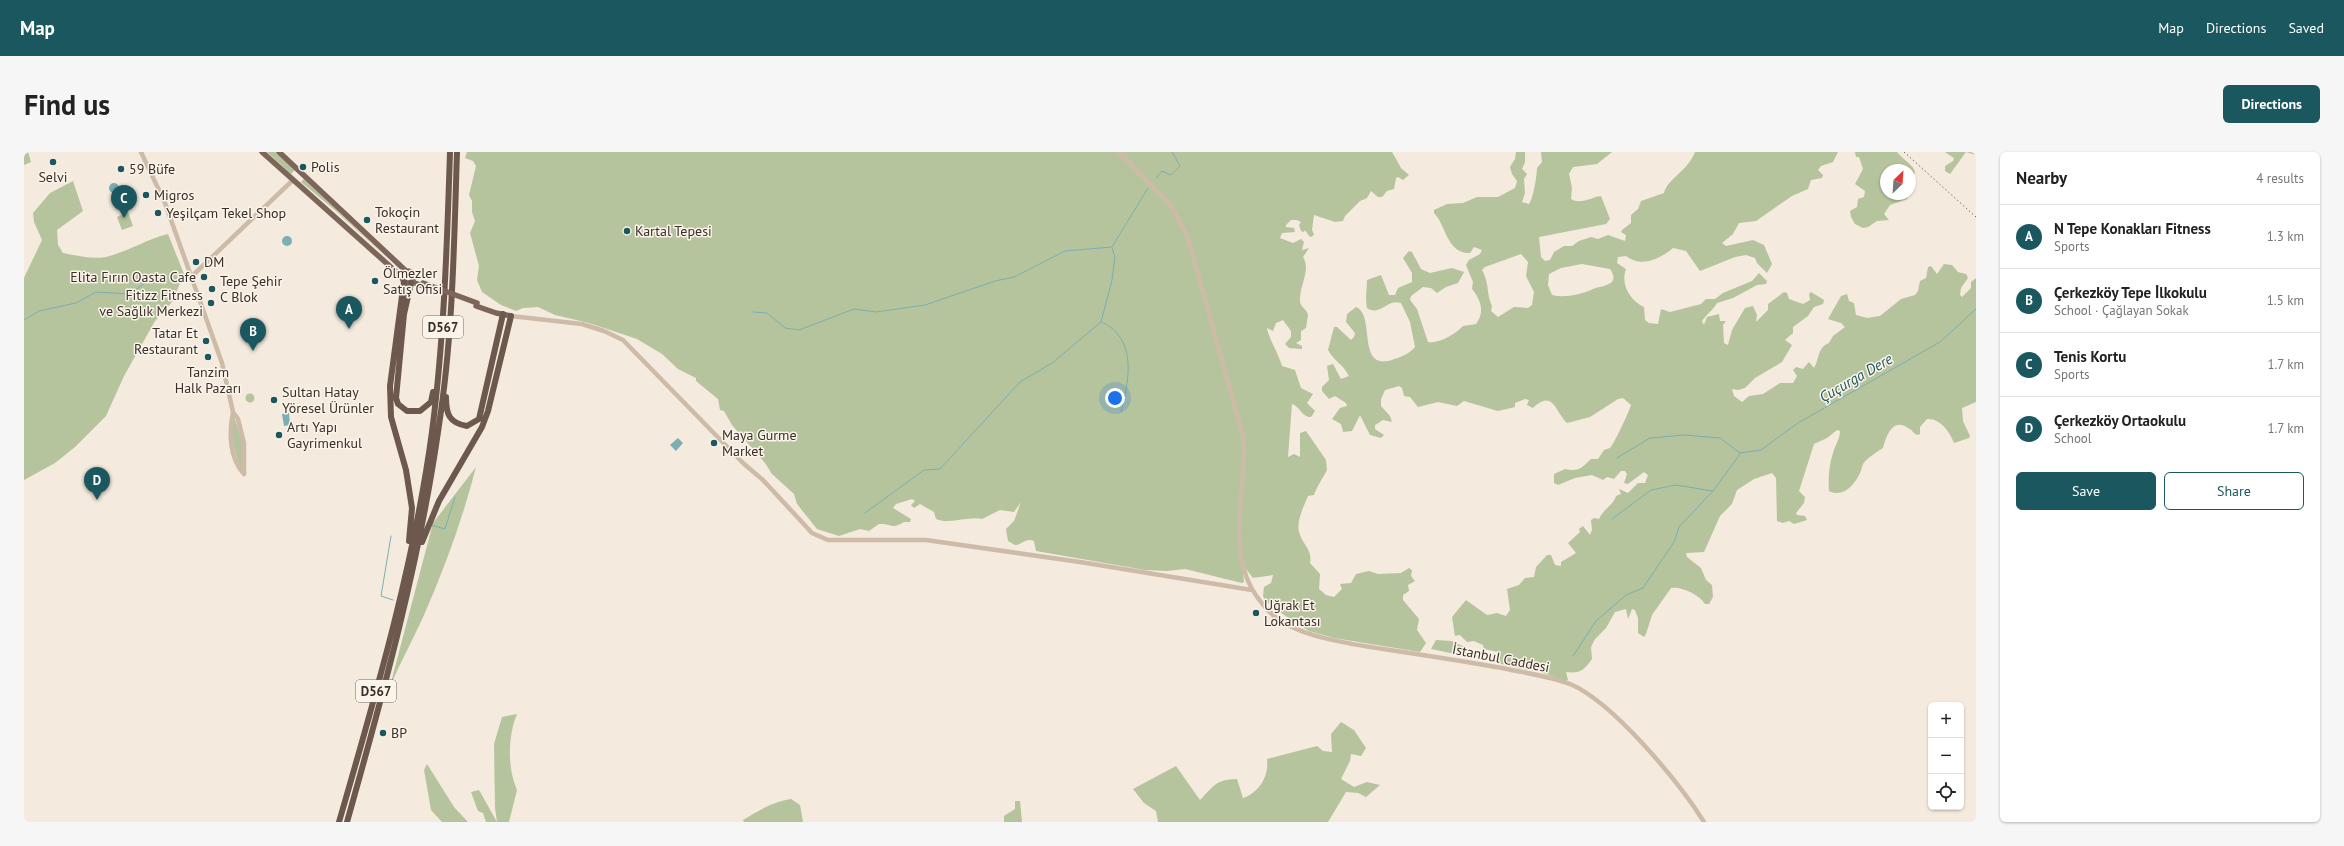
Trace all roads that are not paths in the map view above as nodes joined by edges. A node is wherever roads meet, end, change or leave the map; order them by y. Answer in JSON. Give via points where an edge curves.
{"nodes":[{"id":1,"x":141,"y":152,"type":"edge"},
{"id":2,"x":262,"y":152,"type":"edge"},
{"id":3,"x":279,"y":152,"type":"edge"},
{"id":4,"x":450,"y":152,"type":"edge"},
{"id":5,"x":457,"y":152,"type":"edge"},
{"id":6,"x":1119,"y":152,"type":"edge"},
{"id":7,"x":301,"y":172,"type":"junction"},
{"id":8,"x":294,"y":180,"type":"junction"},
{"id":9,"x":406,"y":271,"type":"junction"},
{"id":10,"x":414,"y":275,"type":"junction"},
{"id":11,"x":191,"y":277,"type":"junction"},
{"id":12,"x":403,"y":279,"type":"junction"},
{"id":13,"x":411,"y":283,"type":"junction"},
{"id":14,"x":423,"y":284,"type":"junction"},
{"id":15,"x":503,"y":314,"type":"junction"},
{"id":16,"x":512,"y":316,"type":"junction"},
{"id":17,"x":439,"y":371,"type":"junction"},
{"id":18,"x":446,"y":372,"type":"junction"},
{"id":19,"x":233,"y":412,"type":"junction"},
{"id":20,"x":408,"y":558,"type":"junction"},
{"id":21,"x":416,"y":561,"type":"junction"},
{"id":22,"x":1252,"y":590,"type":"junction"},
{"id":23,"x":339,"y":822,"type":"edge"},
{"id":24,"x":347,"y":822,"type":"edge"},
{"id":25,"x":1704,"y":822,"type":"edge"}],
"edges":[{"from":1,"to":11,"type":"street","via":[[165,202]]},
{"from":2,"to":8,"type":"main road"},
{"from":3,"to":7,"type":"main road"},
{"from":4,"to":17,"type":"highway","number":"D567"},
{"from":5,"to":18,"type":"highway","number":"D567"},
{"from":6,"to":22,"type":"street","via":[[1170,204],[1188,238],[1243,436],[1245,453],[1239,526],[1242,564]]},
{"from":7,"to":8,"type":"main road","via":[[301,179]]},
{"from":7,"to":9,"type":"main road"},
{"from":8,"to":11,"type":"street"},
{"from":8,"to":12,"type":"main road"},
{"from":9,"to":10,"type":"main road"},
{"from":9,"to":12,"type":"main road"},
{"from":10,"to":13,"type":"main road"},
{"from":10,"to":14,"type":"main road"},
{"from":11,"to":19,"type":"street","via":[[222,362]]},
{"from":12,"to":13,"type":"main road"},
{"from":12,"to":20,"type":"highway","via":[[390,386],[391,417],[406,470],[412,508]]},
{"from":13,"to":14,"type":"main road"},
{"from":13,"to":17,"type":"highway","via":[[404,314],[396,391],[396,398],[402,408],[412,412],[427,407],[431,402]]},
{"from":14,"to":15,"type":"main road","bridge":true},
{"from":15,"to":16,"type":"main road"},
{"from":15,"to":18,"type":"highway","via":[[481,412],[479,419],[474,423],[460,425],[449,418],[446,405]]},
{"from":16,"to":21,"type":"highway","via":[[482,427],[438,501]]},
{"from":16,"to":22,"type":"street","via":[[582,324],[604,330],[624,340],[812,532],[828,540],[926,540]]},
{"from":17,"to":20,"type":"highway","number":"D567","via":[[430,441]]},
{"from":18,"to":21,"type":"highway","number":"D567"},
{"from":19,"to":19,"type":"street","via":[[230,430],[231,449],[244,474],[244,444],[238,419]]},
{"from":20,"to":23,"type":"highway","number":"D567","via":[[384,664]]},
{"from":21,"to":24,"type":"highway","number":"D567","via":[[392,662]]},
{"from":22,"to":25,"type":"street","name":"İstanbul Caddesi","via":[[1275,616],[1300,629],[1336,642],[1448,658],[1571,684],[1586,693],[1637,738],[1662,766]]}]}
